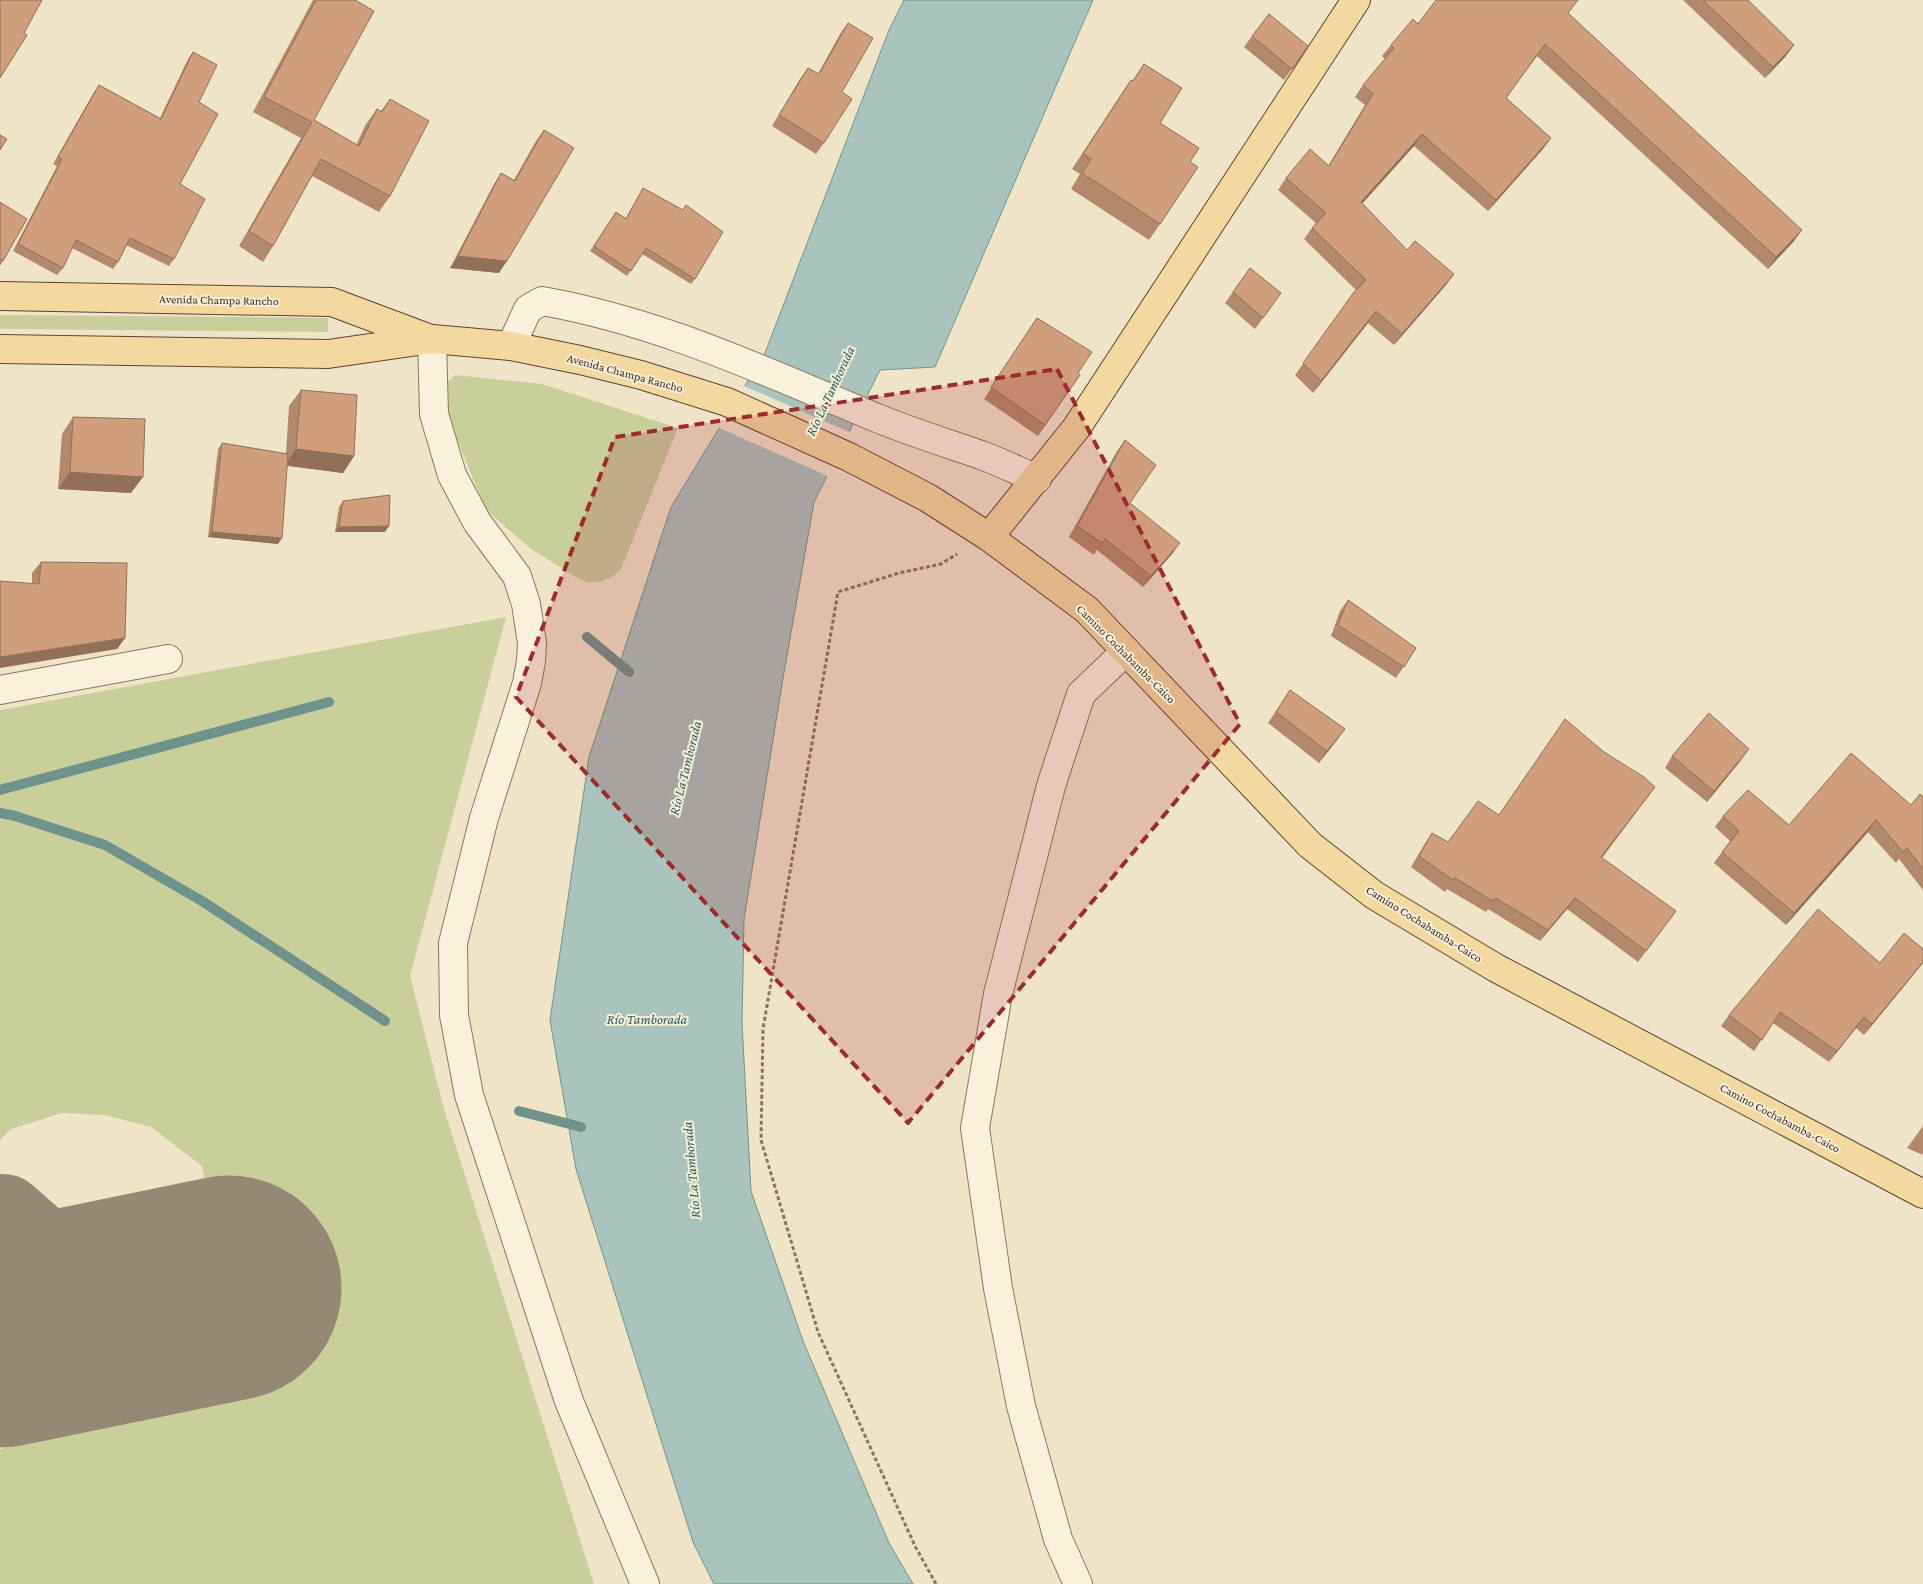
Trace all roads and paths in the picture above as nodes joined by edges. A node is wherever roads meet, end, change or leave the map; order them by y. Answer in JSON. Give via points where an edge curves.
{"nodes":[{"id":1,"x":1356,"y":0,"type":"edge"},
{"id":2,"x":0,"y":296,"type":"edge"},
{"id":3,"x":432,"y":339,"type":"junction"},
{"id":4,"x":510,"y":346,"type":"junction"},
{"id":5,"x":0,"y":349,"type":"edge"},
{"id":6,"x":849,"y":457,"type":"joint"},
{"id":7,"x":1037,"y":479,"type":"junction"},
{"id":8,"x":989,"y":537,"type":"junction"},
{"id":9,"x":1126,"y":651,"type":"junction"},
{"id":10,"x":168,"y":659,"type":"dead end"},
{"id":11,"x":0,"y":690,"type":"edge"},
{"id":12,"x":1923,"y":1194,"type":"edge"},
{"id":13,"x":645,"y":1584,"type":"edge"},
{"id":14,"x":936,"y":1584,"type":"edge"},
{"id":15,"x":1078,"y":1584,"type":"edge"}],
"edges":[{"from":1,"to":7,"type":"main road","via":[[1077,428]]},
{"from":2,"to":3,"type":"main road","name":"Avenida Champa Rancho","via":[[332,302]]},
{"from":3,"to":4,"type":"main road","name":"Avenida Champa Rancho"},
{"from":3,"to":5,"type":"main road","name":"Avenida Champa Rancho","via":[[328,354]]},
{"from":3,"to":13,"type":"street","via":[[434,414],[452,475],[477,522],[517,576],[526,604],[532,643],[527,683],[484,818],[453,943],[454,1015],[469,1095],[569,1401]]},
{"from":4,"to":6,"type":"main road","name":"Avenida Champa Rancho","via":[[641,375],[727,402]]},
{"from":4,"to":7,"type":"street","via":[[528,309],[542,300],[588,309],[734,357],[880,420],[983,456]]},
{"from":6,"to":8,"type":"main road","name":"Camino Cochabamba-Caico","via":[[928,498]]},
{"from":7,"to":8,"type":"main road"},
{"from":8,"to":9,"type":"main road","name":"Camino Cochabamba-Caico","via":[[1087,610]]},
{"from":8,"to":14,"type":"path","via":[[941,564],[838,592],[763,1029],[761,1140],[818,1332],[915,1546]]},
{"from":9,"to":12,"type":"main road","name":"Camino Cochabamba-Caico","via":[[1310,844],[1374,896],[1496,968]]},
{"from":9,"to":15,"type":"street","via":[[1081,694],[1051,786],[998,994],[976,1128],[998,1288],[1021,1406],[1058,1539]]},
{"from":10,"to":11,"type":"street"}]}
